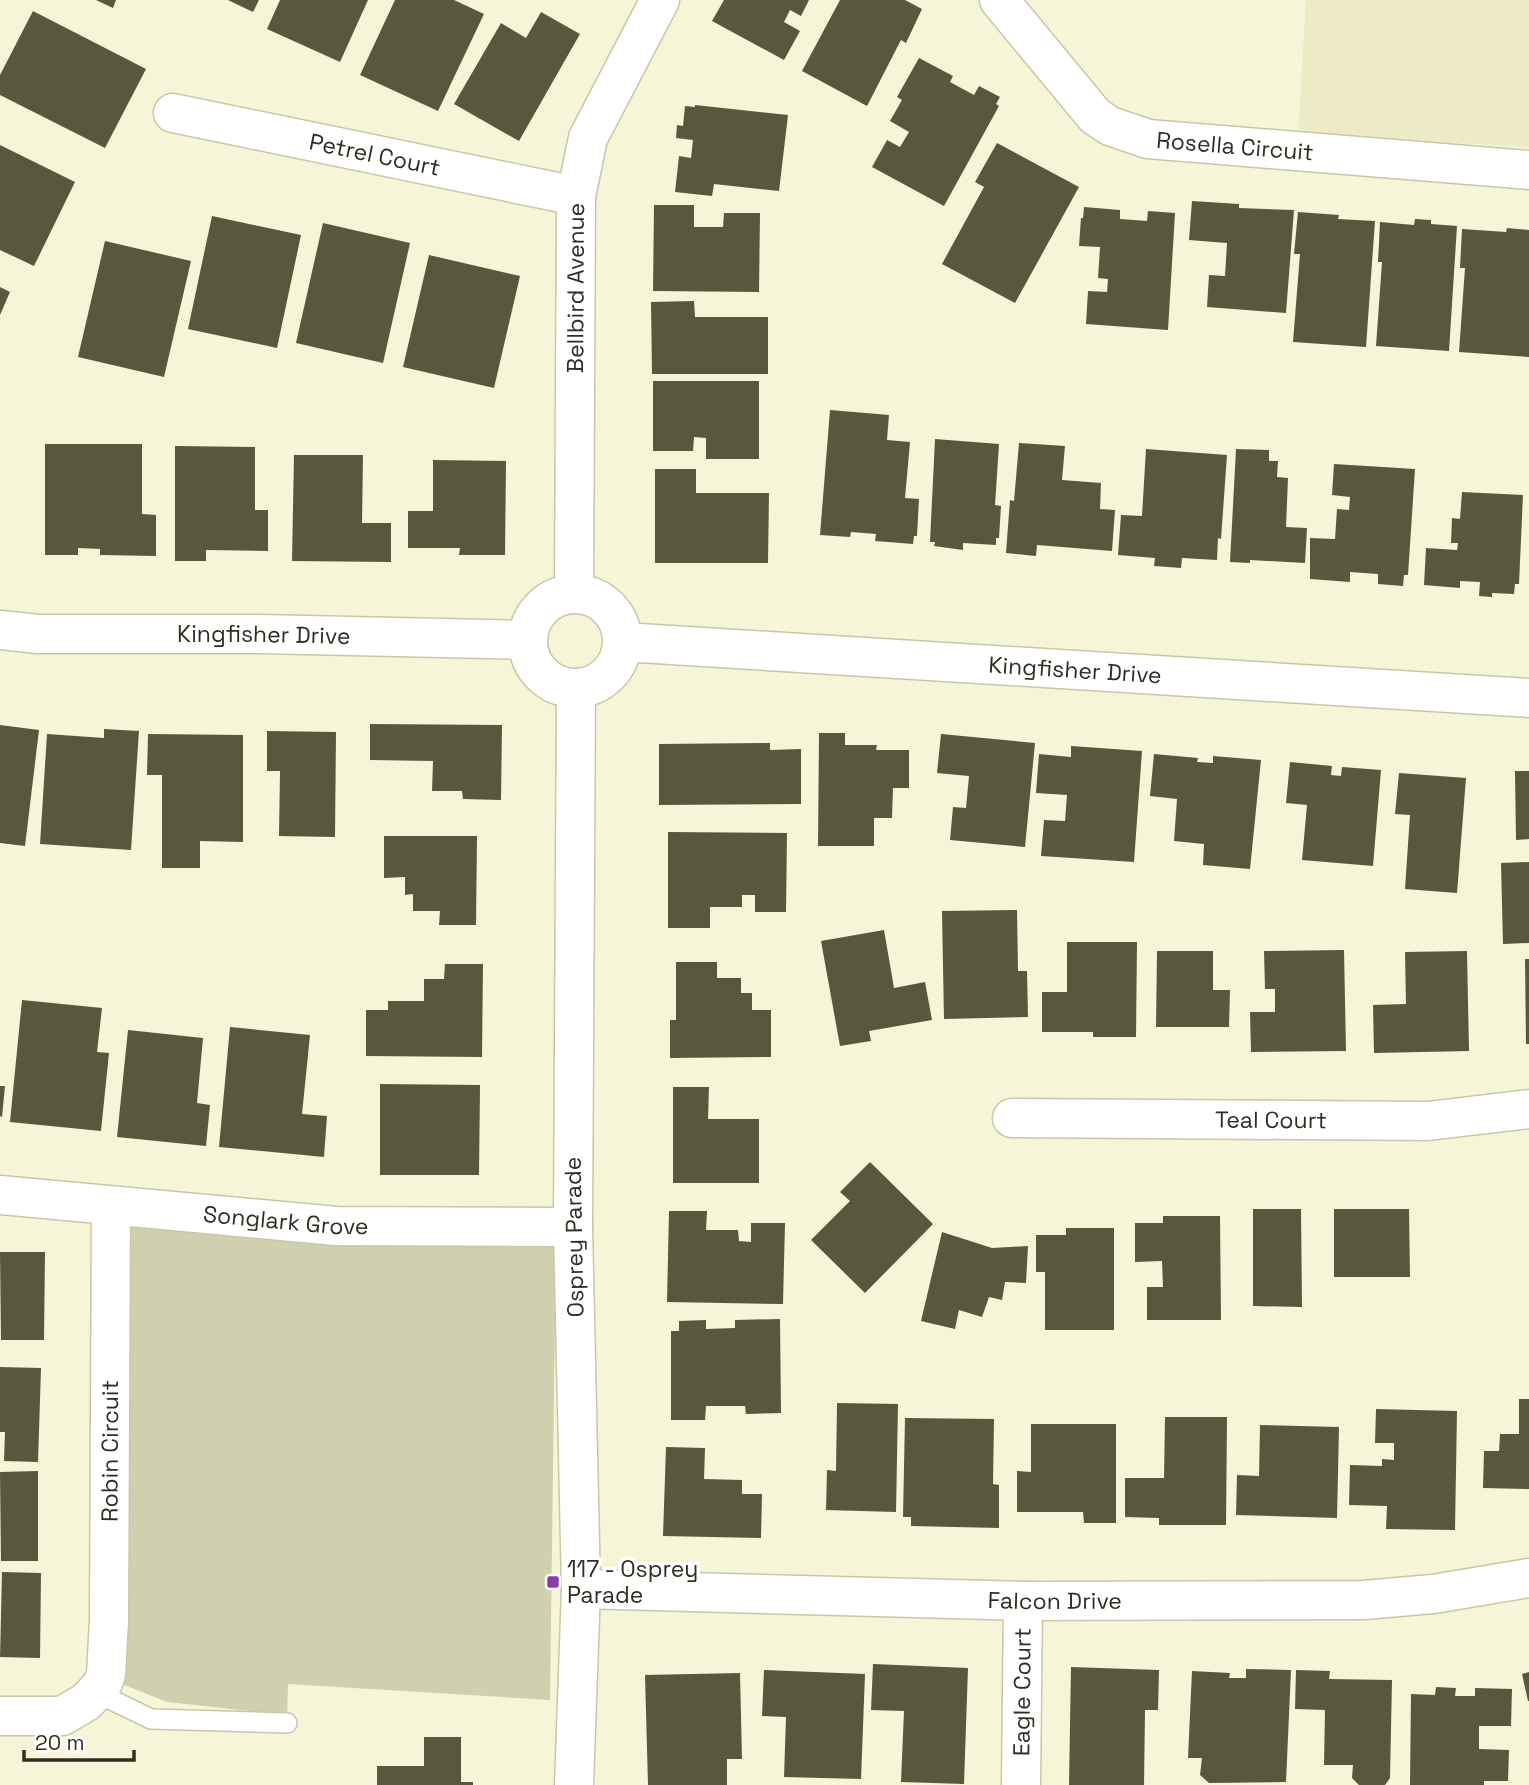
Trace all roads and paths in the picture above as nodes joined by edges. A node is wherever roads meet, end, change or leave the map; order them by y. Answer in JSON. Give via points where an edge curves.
{"nodes":[{"id":1,"x":660,"y":0,"type":"edge"},
{"id":2,"x":999,"y":0,"type":"edge"},
{"id":3,"x":173,"y":113,"type":"dead end"},
{"id":4,"x":1529,"y":170,"type":"edge"},
{"id":5,"x":576,"y":196,"type":"junction"},
{"id":6,"x":574,"y":594,"type":"junction"},
{"id":7,"x":0,"y":631,"type":"edge"},
{"id":8,"x":528,"y":640,"type":"junction"},
{"id":9,"x":623,"y":642,"type":"junction"},
{"id":10,"x":576,"y":688,"type":"junction"},
{"id":11,"x":1529,"y":698,"type":"edge"},
{"id":12,"x":1529,"y":1108,"type":"edge"},
{"id":13,"x":1012,"y":1118,"type":"dead end"},
{"id":14,"x":0,"y":1195,"type":"edge"},
{"id":15,"x":111,"y":1206,"type":"junction"},
{"id":16,"x":573,"y":1227,"type":"junction"},
{"id":17,"x":1529,"y":1578,"type":"edge"},
{"id":18,"x":581,"y":1589,"type":"junction"},
{"id":19,"x":1023,"y":1601,"type":"junction"},
{"id":20,"x":96,"y":1692,"type":"junction"},
{"id":21,"x":0,"y":1716,"type":"edge"},
{"id":22,"x":287,"y":1723,"type":"dead end"},
{"id":23,"x":574,"y":1785,"type":"edge"},
{"id":24,"x":1021,"y":1785,"type":"edge"}],
"edges":[{"from":1,"to":5,"type":"street","name":"Bellbird Avenue","via":[[588,138]]},
{"from":2,"to":4,"type":"street","name":"Rosella Circuit","via":[[1094,116],[1110,127],[1148,139]]},
{"from":3,"to":5,"type":"street","name":"Petrel Court"},
{"from":5,"to":6,"type":"street","name":"Bellbird Avenue"},
{"from":6,"to":8,"type":"street","via":[[541,608]]},
{"from":6,"to":9,"type":"street","via":[[608,606],[620,623]]},
{"from":7,"to":8,"type":"street","name":"Kingfisher Drive"},
{"from":8,"to":10,"type":"street","via":[[542,675]]},
{"from":9,"to":10,"type":"street","via":[[619,660],[609,674]]},
{"from":9,"to":11,"type":"street","name":"Kingfisher Drive"},
{"from":10,"to":16,"type":"street","name":"Osprey Parade"},
{"from":12,"to":13,"type":"street","name":"Teal Court","via":[[1429,1121]]},
{"from":14,"to":15,"type":"street","name":"Songlark Grove"},
{"from":15,"to":16,"type":"street","name":"Songlark Grove","via":[[336,1226]]},
{"from":15,"to":20,"type":"street","name":"Robin Circuit","via":[[109,1649],[106,1674]]},
{"from":16,"to":18,"type":"street","name":"Osprey Parade"},
{"from":17,"to":19,"type":"street","name":"Falcon Drive","via":[[1364,1600]]},
{"from":18,"to":19,"type":"street","name":"Falcon Drive"},
{"from":18,"to":23,"type":"street","name":"Osprey Parade"},
{"from":19,"to":24,"type":"street","name":"Eagle Court"},
{"from":20,"to":21,"type":"street","via":[[62,1716]]},
{"from":20,"to":22,"type":"lane","via":[[151,1719]]}]}
